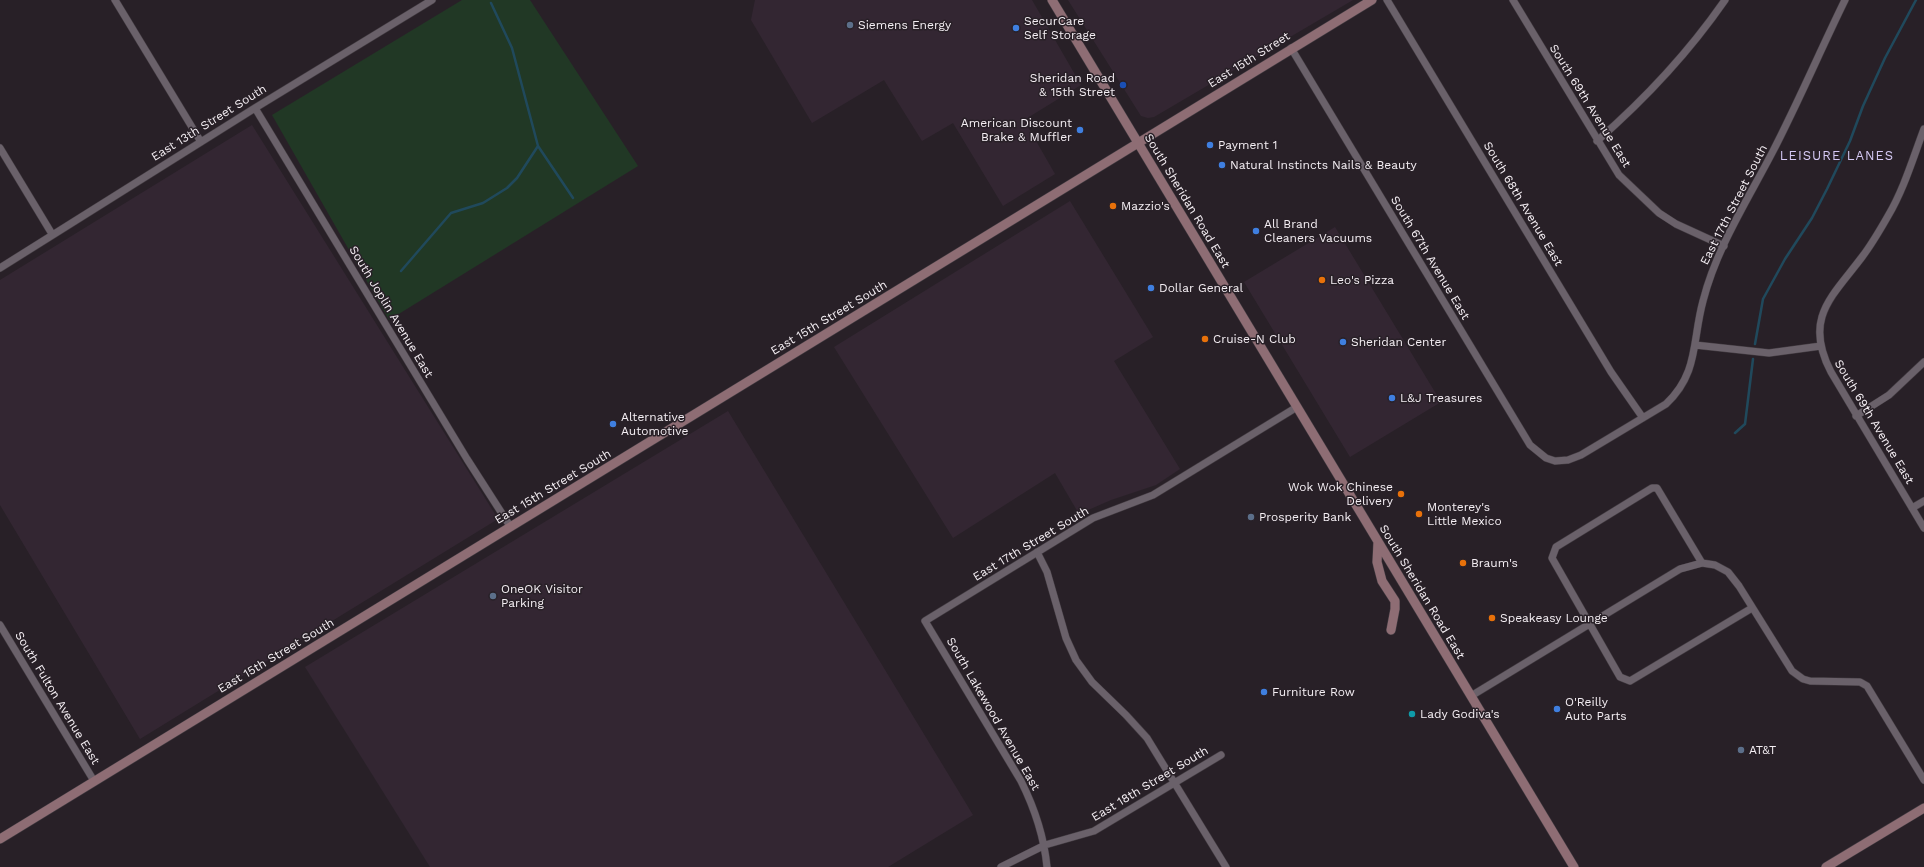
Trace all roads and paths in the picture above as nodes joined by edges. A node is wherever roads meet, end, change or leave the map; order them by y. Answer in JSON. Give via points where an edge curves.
{"nodes":[{"id":1,"x":115,"y":0,"type":"edge"},
{"id":2,"x":432,"y":0,"type":"edge"},
{"id":3,"x":1052,"y":0,"type":"edge"},
{"id":4,"x":1372,"y":0,"type":"edge"},
{"id":5,"x":1387,"y":0,"type":"edge"},
{"id":6,"x":1514,"y":0,"type":"edge"},
{"id":7,"x":1724,"y":0,"type":"edge"},
{"id":8,"x":1845,"y":0,"type":"edge"},
{"id":9,"x":1291,"y":48,"type":"junction"},
{"id":10,"x":255,"y":108,"type":"junction"},
{"id":11,"x":1924,"y":129,"type":"edge"},
{"id":12,"x":1597,"y":141,"type":"junction"},
{"id":13,"x":201,"y":142,"type":"junction"},
{"id":14,"x":1139,"y":143,"type":"junction"},
{"id":15,"x":0,"y":148,"type":"edge"},
{"id":16,"x":52,"y":234,"type":"junction"},
{"id":17,"x":1724,"y":246,"type":"junction"},
{"id":18,"x":0,"y":268,"type":"edge"},
{"id":19,"x":1695,"y":345,"type":"junction"},
{"id":20,"x":1821,"y":346,"type":"junction"},
{"id":21,"x":1924,"y":362,"type":"edge"},
{"id":22,"x":1297,"y":407,"type":"junction"},
{"id":23,"x":1856,"y":416,"type":"junction"},
{"id":24,"x":1643,"y":418,"type":"junction"},
{"id":25,"x":1564,"y":460,"type":"joint"},
{"id":26,"x":1924,"y":501,"type":"edge"},
{"id":27,"x":1912,"y":508,"type":"junction"},
{"id":28,"x":510,"y":526,"type":"junction"},
{"id":29,"x":1924,"y":528,"type":"edge"},
{"id":30,"x":1378,"y":542,"type":"junction"},
{"id":31,"x":1037,"y":552,"type":"junction"},
{"id":32,"x":1702,"y":563,"type":"junction"},
{"id":33,"x":1752,"y":608,"type":"junction"},
{"id":34,"x":925,"y":621,"type":"joint"},
{"id":35,"x":1590,"y":624,"type":"junction"},
{"id":36,"x":0,"y":625,"type":"edge"},
{"id":37,"x":1391,"y":630,"type":"dead end"},
{"id":38,"x":1471,"y":696,"type":"junction"},
{"id":39,"x":1221,"y":755,"type":"dead end"},
{"id":40,"x":1924,"y":780,"type":"edge"},
{"id":41,"x":94,"y":781,"type":"junction"},
{"id":42,"x":1175,"y":782,"type":"junction"},
{"id":43,"x":1924,"y":808,"type":"edge"},
{"id":44,"x":0,"y":839,"type":"edge"},
{"id":45,"x":1045,"y":845,"type":"junction"},
{"id":46,"x":1001,"y":867,"type":"edge"},
{"id":47,"x":1047,"y":867,"type":"edge"},
{"id":48,"x":1226,"y":867,"type":"edge"},
{"id":49,"x":1574,"y":867,"type":"edge"},
{"id":50,"x":1826,"y":867,"type":"edge"}],
"edges":[{"from":1,"to":13,"type":"street"},
{"from":2,"to":10,"type":"street","name":"East 13th Street South"},
{"from":3,"to":14,"type":"main road","name":"South Sheridan Road East"},
{"from":4,"to":9,"type":"main road","name":"East 15th Street"},
{"from":5,"to":24,"type":"street","name":"South 68th Avenue East","via":[[1612,372]]},
{"from":6,"to":12,"type":"street","name":"South 69th Avenue East"},
{"from":7,"to":12,"type":"street","via":[[1705,29],[1655,85]]},
{"from":8,"to":17,"type":"street","name":"East 17th Street South","via":[[1778,142]]},
{"from":9,"to":14,"type":"main road","name":"East 15th Street"},
{"from":9,"to":25,"type":"street","name":"South 67th Avenue East","via":[[1530,445],[1546,458]]},
{"from":10,"to":13,"type":"street","name":"East 13th Street South"},
{"from":10,"to":28,"type":"street","name":"South Joplin Avenue East"},
{"from":11,"to":20,"type":"street","via":[[1890,214],[1824,308],[1820,332]]},
{"from":12,"to":17,"type":"street","name":"South 69th Avenue East","via":[[1619,175],[1646,202],[1676,224]]},
{"from":13,"to":16,"type":"street","name":"East 13th Street South"},
{"from":14,"to":22,"type":"main road","name":"South Sheridan Road East"},
{"from":14,"to":28,"type":"main road","name":"East 15th Street South"},
{"from":15,"to":16,"type":"street"},
{"from":16,"to":18,"type":"street","name":"East 13th Street South"},
{"from":17,"to":19,"type":"street","name":"East 17th Street South","via":[[1702,302]]},
{"from":19,"to":20,"type":"street","via":[[1769,352]]},
{"from":19,"to":24,"type":"street","name":"East 17th Street South","via":[[1692,365],[1678,393]]},
{"from":20,"to":23,"type":"street","name":"South 69th Avenue East","via":[[1828,367]]},
{"from":21,"to":23,"type":"street","via":[[1889,395]]},
{"from":22,"to":30,"type":"main road","name":"South Sheridan Road East"},
{"from":22,"to":31,"type":"street","name":"East 17th Street South","via":[[1153,495],[1093,518]]},
{"from":23,"to":27,"type":"street","name":"South 69th Avenue East"},
{"from":24,"to":25,"type":"street","name":"East 17th Street South","via":[[1581,455]]},
{"from":26,"to":27,"type":"street"},
{"from":27,"to":29,"type":"street","name":"South 69th Avenue East"},
{"from":28,"to":41,"type":"main road","name":"East 15th Street South"},
{"from":30,"to":37,"type":"main road","via":[[1377,562],[1382,581],[1395,601],[1396,609]]},
{"from":30,"to":38,"type":"main road","name":"South Sheridan Road East"},
{"from":31,"to":34,"type":"street","name":"East 17th Street South"},
{"from":31,"to":42,"type":"street","via":[[1047,572],[1066,638],[1076,660],[1092,682],[1147,738]]},
{"from":32,"to":33,"type":"street","via":[[1715,565],[1733,577]]},
{"from":32,"to":35,"type":"street","via":[[1680,569]]},
{"from":32,"to":35,"type":"street","via":[[1660,491],[1652,488],[1556,547],[1553,552],[1552,558]]},
{"from":33,"to":35,"type":"street","via":[[1630,681],[1620,677]]},
{"from":33,"to":40,"type":"street","via":[[1792,671],[1803,679],[1820,682],[1860,682],[1867,686]]},
{"from":34,"to":45,"type":"street","name":"South Lakewood Avenue East","via":[[1021,781],[1035,811]]},
{"from":35,"to":38,"type":"street"},
{"from":36,"to":41,"type":"street","name":"South Fulton Avenue East"},
{"from":38,"to":49,"type":"main road","name":"South Sheridan Road East"},
{"from":39,"to":42,"type":"street","name":"East 18th Street South"},
{"from":41,"to":44,"type":"main road","name":"East 15th Street South"},
{"from":42,"to":45,"type":"street","name":"East 18th Street South","via":[[1094,831]]},
{"from":42,"to":48,"type":"street"},
{"from":43,"to":50,"type":"main road"},
{"from":45,"to":46,"type":"street","name":"East 18th Street South"},
{"from":45,"to":47,"type":"street","name":"South Lakewood Avenue East"}]}
